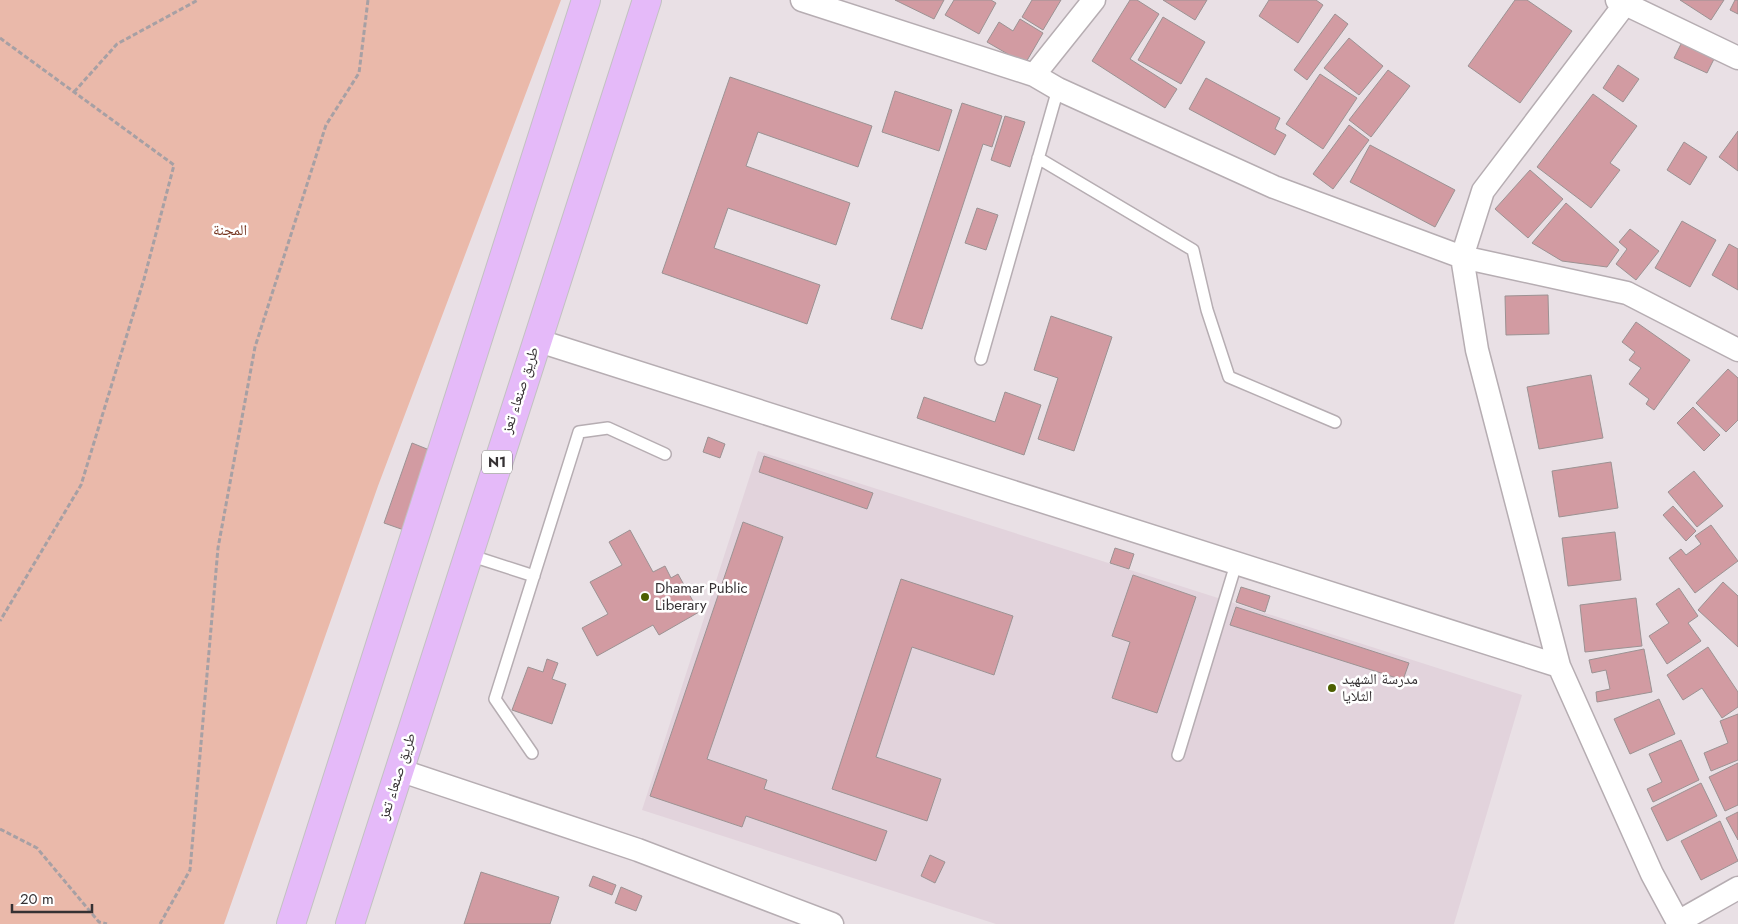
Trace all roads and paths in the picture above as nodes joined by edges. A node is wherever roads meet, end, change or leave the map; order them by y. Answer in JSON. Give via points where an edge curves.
{"nodes":[{"id":1,"x":188,"y":0,"type":"edge"},
{"id":2,"x":198,"y":0,"type":"edge"},
{"id":3,"x":368,"y":0,"type":"edge"},
{"id":4,"x":586,"y":0,"type":"edge"},
{"id":5,"x":647,"y":0,"type":"edge"},
{"id":6,"x":802,"y":0,"type":"edge"},
{"id":7,"x":1094,"y":0,"type":"edge"},
{"id":8,"x":1623,"y":1,"type":"edge"},
{"id":9,"x":187,"y":6,"type":"junction"},
{"id":10,"x":0,"y":38,"type":"edge"},
{"id":11,"x":1738,"y":58,"type":"edge"},
{"id":12,"x":1034,"y":75,"type":"junction"},
{"id":13,"x":1058,"y":88,"type":"junction"},
{"id":14,"x":74,"y":92,"type":"junction"},
{"id":15,"x":1038,"y":158,"type":"junction"},
{"id":16,"x":1462,"y":257,"type":"junction"},
{"id":17,"x":536,"y":340,"type":"junction"},
{"id":18,"x":1738,"y":350,"type":"edge"},
{"id":19,"x":980,"y":359,"type":"dead end"},
{"id":20,"x":1335,"y":422,"type":"dead end"},
{"id":21,"x":665,"y":454,"type":"dead end"},
{"id":22,"x":468,"y":555,"type":"junction"},
{"id":23,"x":1236,"y":564,"type":"junction"},
{"id":24,"x":534,"y":576,"type":"junction"},
{"id":25,"x":0,"y":621,"type":"edge"},
{"id":26,"x":1559,"y":666,"type":"junction"},
{"id":27,"x":532,"y":753,"type":"dead end"},
{"id":28,"x":1178,"y":755,"type":"dead end"},
{"id":29,"x":399,"y":770,"type":"junction"},
{"id":30,"x":0,"y":829,"type":"edge"},
{"id":31,"x":1738,"y":888,"type":"edge"},
{"id":32,"x":1678,"y":923,"type":"edge"},
{"id":33,"x":106,"y":924,"type":"edge"},
{"id":34,"x":160,"y":924,"type":"edge"},
{"id":35,"x":291,"y":924,"type":"edge"},
{"id":36,"x":350,"y":924,"type":"edge"},
{"id":37,"x":832,"y":924,"type":"edge"}],
"edges":[{"from":1,"to":9,"type":"path"},
{"from":2,"to":9,"type":"path"},
{"from":3,"to":34,"type":"path","via":[[358,73],[326,124],[255,347],[218,548],[190,870]]},
{"from":4,"to":35,"type":"highway"},
{"from":5,"to":17,"type":"highway","name":"طريق صنعاء تعز","number":"N1"},
{"from":6,"to":12,"type":"street"},
{"from":7,"to":12,"type":"street"},
{"from":8,"to":11,"type":"street"},
{"from":8,"to":16,"type":"street","via":[[1483,191]]},
{"from":9,"to":14,"type":"path","via":[[117,44]]},
{"from":10,"to":14,"type":"path"},
{"from":12,"to":13,"type":"street"},
{"from":13,"to":15,"type":"lane"},
{"from":13,"to":16,"type":"street","via":[[1274,187]]},
{"from":14,"to":25,"type":"path","via":[[174,165],[144,278],[81,485]]},
{"from":15,"to":19,"type":"lane"},
{"from":15,"to":20,"type":"lane","via":[[1193,250],[1207,310],[1229,377]]},
{"from":16,"to":18,"type":"street","via":[[1627,293]]},
{"from":16,"to":26,"type":"street","via":[[1477,350]]},
{"from":17,"to":22,"type":"highway","name":"طريق صنعاء تعز","number":"N1"},
{"from":17,"to":23,"type":"street"},
{"from":21,"to":24,"type":"lane","via":[[608,428],[579,432]]},
{"from":22,"to":24,"type":"lane"},
{"from":22,"to":29,"type":"highway","name":"طريق صنعاء تعز","number":"N1"},
{"from":23,"to":26,"type":"street"},
{"from":23,"to":28,"type":"lane"},
{"from":24,"to":27,"type":"lane","via":[[495,698]]},
{"from":26,"to":32,"type":"street","via":[[1652,874]]},
{"from":29,"to":36,"type":"highway","name":"طريق صنعاء تعز","number":"N1"},
{"from":29,"to":37,"type":"street","via":[[638,850]]},
{"from":30,"to":33,"type":"path","via":[[37,848],[99,922]]},
{"from":31,"to":32,"type":"street"}]}
